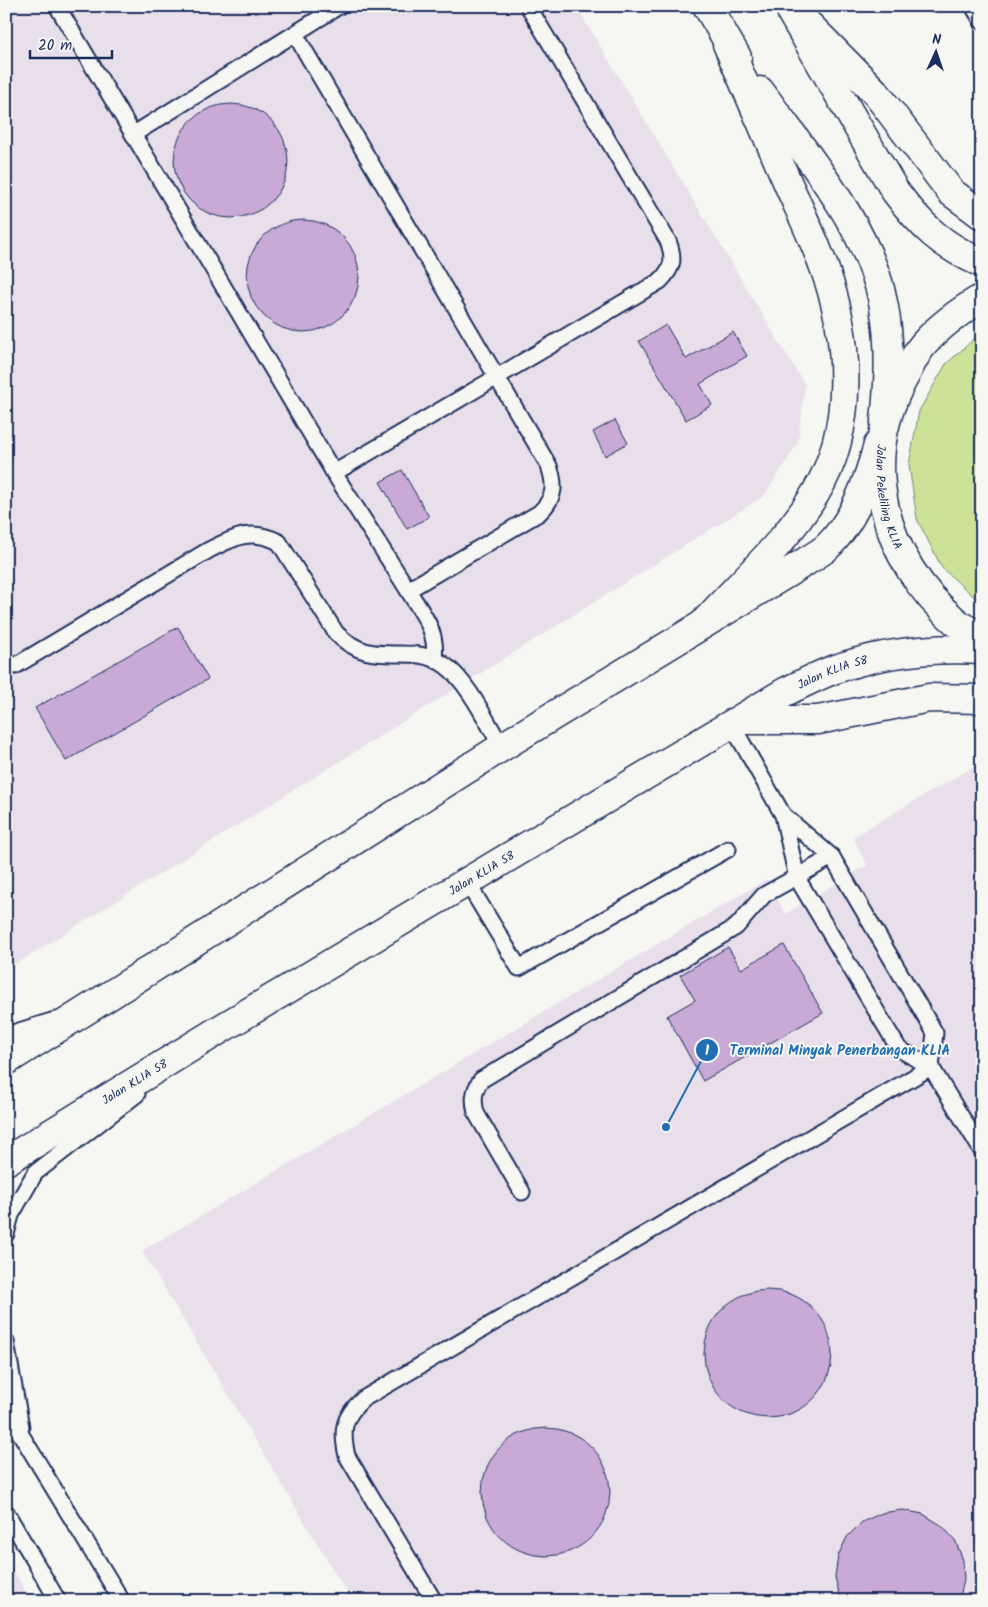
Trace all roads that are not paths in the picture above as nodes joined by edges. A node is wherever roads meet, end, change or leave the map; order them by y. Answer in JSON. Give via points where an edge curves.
{"nodes":[{"id":1,"x":57,"y":6,"type":"edge"},
{"id":2,"x":339,"y":6,"type":"edge"},
{"id":3,"x":528,"y":6,"type":"edge"},
{"id":4,"x":707,"y":6,"type":"edge"},
{"id":5,"x":788,"y":6,"type":"edge"},
{"id":6,"x":973,"y":6,"type":"edge"},
{"id":7,"x":982,"y":21,"type":"edge"},
{"id":8,"x":295,"y":34,"type":"junction"},
{"id":9,"x":727,"y":44,"type":"junction"},
{"id":10,"x":134,"y":134,"type":"junction"},
{"id":11,"x":982,"y":215,"type":"edge"},
{"id":12,"x":982,"y":263,"type":"edge"},
{"id":13,"x":982,"y":298,"type":"edge"},
{"id":14,"x":498,"y":379,"type":"junction"},
{"id":15,"x":884,"y":421,"type":"junction"},
{"id":16,"x":334,"y":473,"type":"junction"},
{"id":17,"x":408,"y":590,"type":"junction"},
{"id":18,"x":704,"y":623,"type":"junction"},
{"id":19,"x":982,"y":637,"type":"edge"},
{"id":20,"x":982,"y":650,"type":"edge"},
{"id":21,"x":434,"y":659,"type":"junction"},
{"id":22,"x":14,"y":666,"type":"dead end"},
{"id":23,"x":982,"y":699,"type":"edge"},
{"id":24,"x":735,"y":722,"type":"junction"},
{"id":25,"x":502,"y":747,"type":"junction"},
{"id":26,"x":783,"y":815,"type":"junction"},
{"id":27,"x":728,"y":849,"type":"dead end"},
{"id":28,"x":832,"y":857,"type":"junction"},
{"id":29,"x":796,"y":878,"type":"junction"},
{"id":30,"x":467,"y":882,"type":"junction"},
{"id":31,"x":93,"y":1007,"type":"junction"},
{"id":32,"x":219,"y":1030,"type":"junction"},
{"id":33,"x":6,"y":1036,"type":"edge"},
{"id":34,"x":6,"y":1061,"type":"edge"},
{"id":35,"x":931,"y":1067,"type":"junction"},
{"id":36,"x":982,"y":1151,"type":"edge"},
{"id":37,"x":6,"y":1161,"type":"edge"},
{"id":38,"x":522,"y":1192,"type":"dead end"},
{"id":39,"x":6,"y":1234,"type":"edge"},
{"id":40,"x":6,"y":1342,"type":"edge"},
{"id":41,"x":6,"y":1410,"type":"edge"},
{"id":42,"x":23,"y":1437,"type":"junction"},
{"id":43,"x":6,"y":1512,"type":"edge"},
{"id":44,"x":58,"y":1601,"type":"edge"},
{"id":45,"x":122,"y":1601,"type":"edge"},
{"id":46,"x":434,"y":1601,"type":"edge"}],
"edges":[{"from":1,"to":10,"type":"lane"},
{"from":2,"to":8,"type":"lane"},
{"from":3,"to":14,"type":"lane","via":[[668,241],[673,264],[660,281]]},
{"from":4,"to":9,"type":"street"},
{"from":5,"to":11,"type":"street","via":[[876,93],[952,192]]},
{"from":5,"to":12,"type":"street","via":[[895,191],[910,211],[937,239]]},
{"from":6,"to":7,"type":"lane"},
{"from":8,"to":10,"type":"lane"},
{"from":8,"to":14,"type":"lane"},
{"from":9,"to":15,"type":"street","via":[[844,209],[871,262],[884,305],[889,342]]},
{"from":9,"to":18,"type":"street","via":[[826,271],[843,351],[844,392],[840,431],[831,462],[816,494],[792,526]]},
{"from":10,"to":16,"type":"lane"},
{"from":13,"to":15,"type":"street","name":"Jalan Pekeliling KLIA","via":[[948,318],[922,346]]},
{"from":14,"to":16,"type":"lane"},
{"from":14,"to":17,"type":"lane","via":[[549,466],[554,492],[539,513]]},
{"from":15,"to":18,"type":"street","via":[[868,480],[850,517],[826,547]]},
{"from":15,"to":19,"type":"street","name":"Jalan Pekeliling KLIA","via":[[879,477],[890,533],[917,582],[956,623]]},
{"from":16,"to":17,"type":"lane"},
{"from":17,"to":21,"type":"lane","via":[[433,632],[436,644]]},
{"from":18,"to":25,"type":"street"},
{"from":20,"to":24,"type":"street","name":"Jalan KLIA S8","via":[[941,648],[888,656],[831,671],[785,692]]},
{"from":21,"to":22,"type":"lane","via":[[362,652],[348,645],[336,633],[279,542],[265,535],[251,534],[236,536],[209,550]]},
{"from":21,"to":25,"type":"lane","via":[[446,666],[463,685]]},
{"from":23,"to":24,"type":"street","via":[[929,698],[818,720]]},
{"from":24,"to":26,"type":"lane"},
{"from":24,"to":30,"type":"street","name":"Jalan KLIA S8"},
{"from":25,"to":31,"type":"street"},
{"from":26,"to":28,"type":"lane"},
{"from":26,"to":29,"type":"lane"},
{"from":27,"to":30,"type":"lane","via":[[519,968]]},
{"from":28,"to":29,"type":"lane"},
{"from":28,"to":35,"type":"lane","via":[[934,1034]]},
{"from":29,"to":35,"type":"lane","via":[[899,1049]]},
{"from":29,"to":38,"type":"lane","via":[[764,895],[736,927],[481,1080],[475,1089],[476,1113]]},
{"from":30,"to":32,"type":"street","name":"Jalan KLIA S8"},
{"from":31,"to":33,"type":"lane"},
{"from":31,"to":34,"type":"street"},
{"from":32,"to":37,"type":"street","name":"Jalan KLIA S8"},
{"from":32,"to":39,"type":"lane","via":[[35,1173],[11,1215]]},
{"from":35,"to":36,"type":"lane"},
{"from":35,"to":46,"type":"lane","via":[[362,1399],[351,1410],[344,1425],[347,1456]]},
{"from":40,"to":42,"type":"lane"},
{"from":41,"to":42,"type":"lane"},
{"from":42,"to":45,"type":"lane"},
{"from":43,"to":44,"type":"lane"}]}
